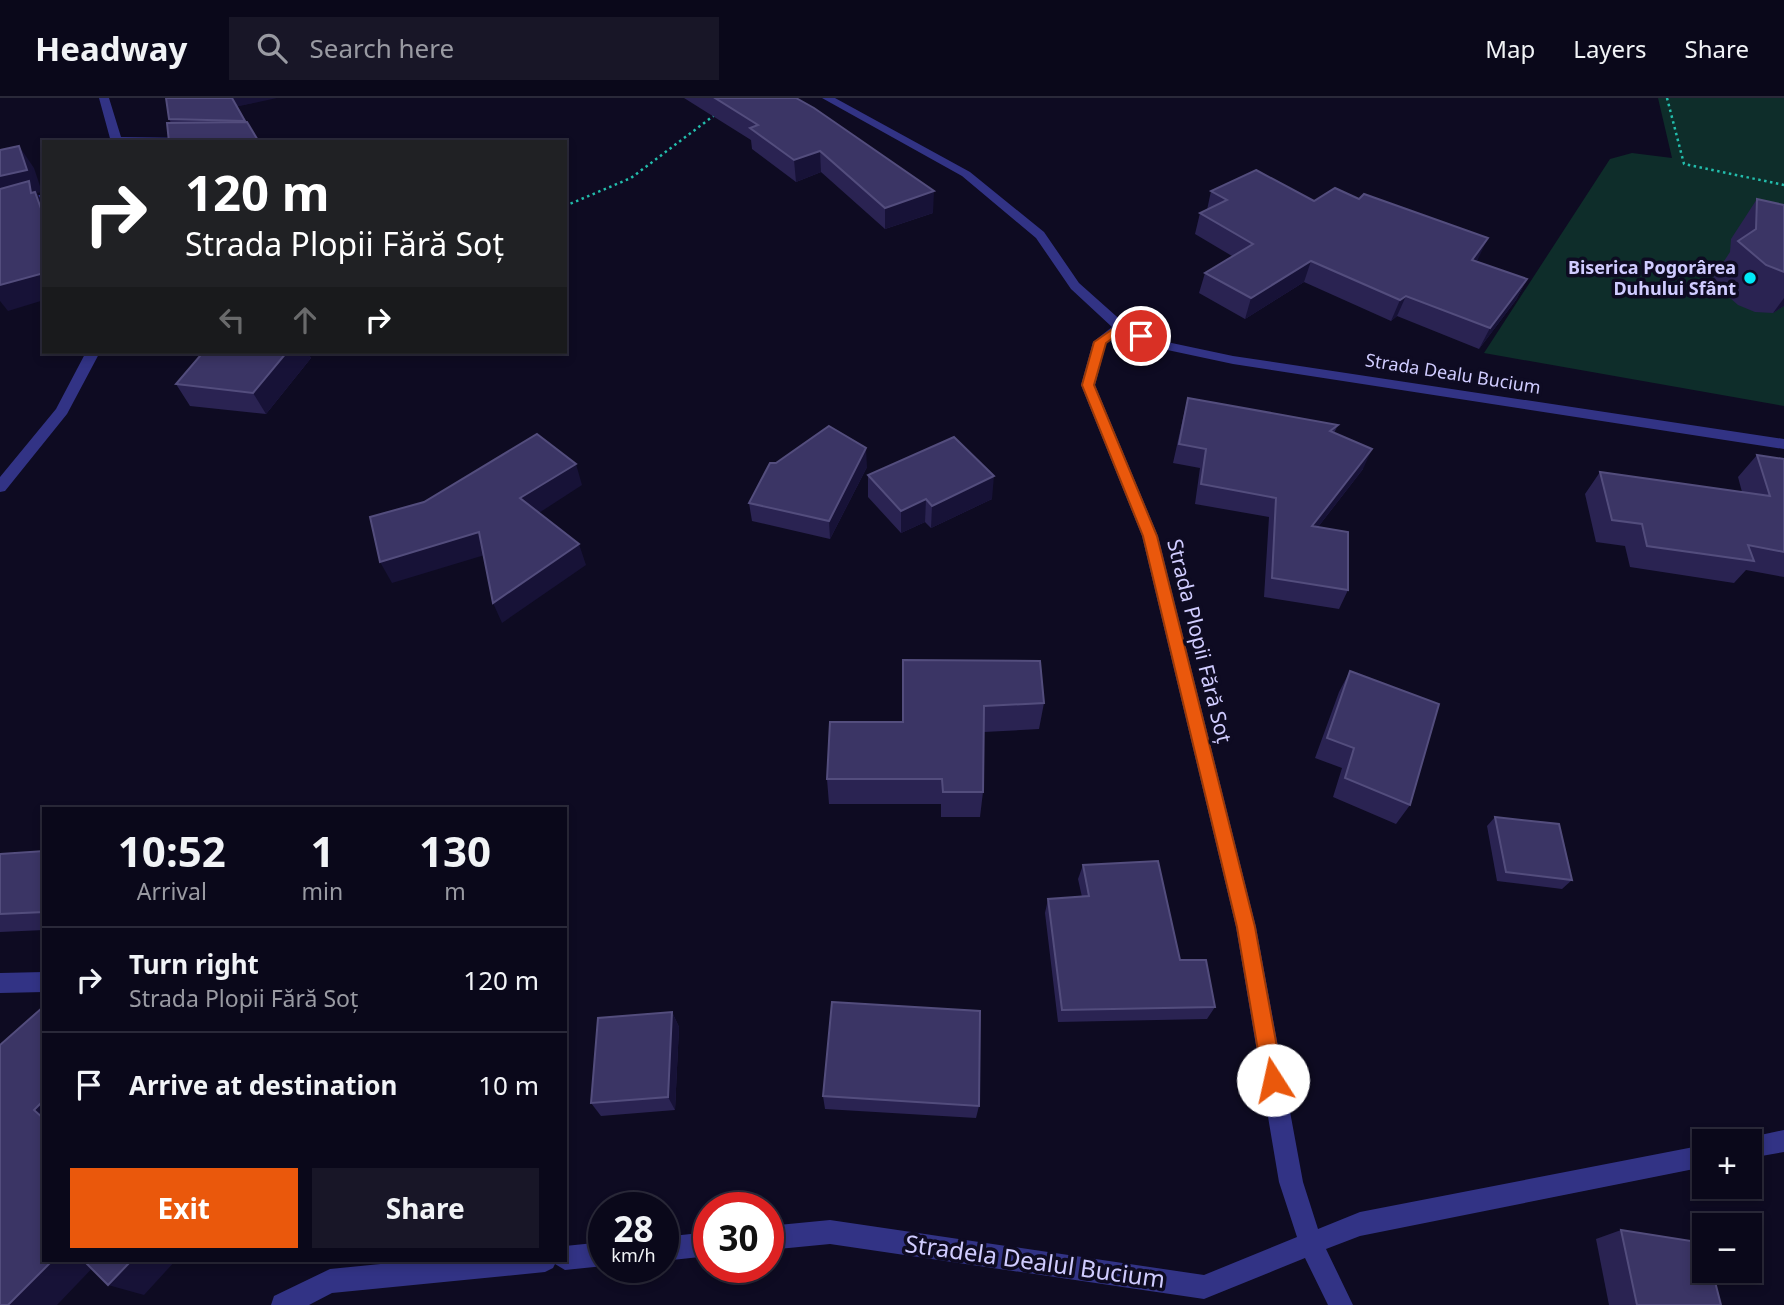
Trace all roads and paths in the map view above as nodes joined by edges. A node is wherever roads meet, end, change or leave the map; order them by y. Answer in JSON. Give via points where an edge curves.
{"nodes":[{"id":1,"x":104,"y":98,"type":"edge"},
{"id":2,"x":827,"y":98,"type":"edge"},
{"id":3,"x":1667,"y":98,"type":"edge"},
{"id":4,"x":718,"y":113,"type":"edge"},
{"id":5,"x":117,"y":140,"type":"edge"},
{"id":6,"x":1784,"y":186,"type":"edge"},
{"id":7,"x":42,"y":198,"type":"edge"},
{"id":8,"x":567,"y":205,"type":"edge"},
{"id":9,"x":0,"y":208,"type":"edge"},
{"id":10,"x":1120,"y":327,"type":"junction"},
{"id":11,"x":92,"y":354,"type":"edge"},
{"id":12,"x":1784,"y":444,"type":"edge"},
{"id":13,"x":0,"y":487,"type":"edge"},
{"id":14,"x":42,"y":982,"type":"edge"},
{"id":15,"x":0,"y":983,"type":"edge"},
{"id":16,"x":1784,"y":1141,"type":"edge"},
{"id":17,"x":1762,"y":1145,"type":"edge"},
{"id":18,"x":1692,"y":1158,"type":"edge"},
{"id":19,"x":784,"y":1236,"type":"edge"},
{"id":20,"x":1311,"y":1244,"type":"junction"},
{"id":21,"x":588,"y":1256,"type":"edge"},
{"id":22,"x":567,"y":1258,"type":"edge"},
{"id":23,"x":525,"y":1262,"type":"edge"},
{"id":24,"x":283,"y":1305,"type":"edge"},
{"id":25,"x":1341,"y":1305,"type":"edge"}],
"edges":[{"from":1,"to":5,"type":"street"},
{"from":2,"to":10,"type":"street","via":[[966,174],[1040,235],[1075,286]]},
{"from":3,"to":6,"type":"path","via":[[1684,164]]},
{"from":4,"to":8,"type":"path","via":[[631,178]]},
{"from":7,"to":9,"type":"street"},
{"from":10,"to":12,"type":"street","name":"Strada Dealu Bucium","via":[[1163,345],[1234,360]]},
{"from":10,"to":20,"type":"street","name":"Strada Plopii Fără Soț","via":[[1100,342],[1088,385],[1150,536],[1246,927],[1291,1182]]},
{"from":11,"to":13,"type":"street","via":[[62,411]]},
{"from":14,"to":15,"type":"street"},
{"from":16,"to":17,"type":"street"},
{"from":18,"to":20,"type":"street","name":"Stradela Dealul Bucium","via":[[1360,1224]]},
{"from":19,"to":20,"type":"street","name":"Stradela Dealul Bucium","via":[[830,1232],[1204,1287]]},
{"from":20,"to":25,"type":"street","name":"Strada Plopii Fără Soț"},
{"from":21,"to":22,"type":"street"},
{"from":23,"to":24,"type":"street","via":[[330,1281]]}]}
